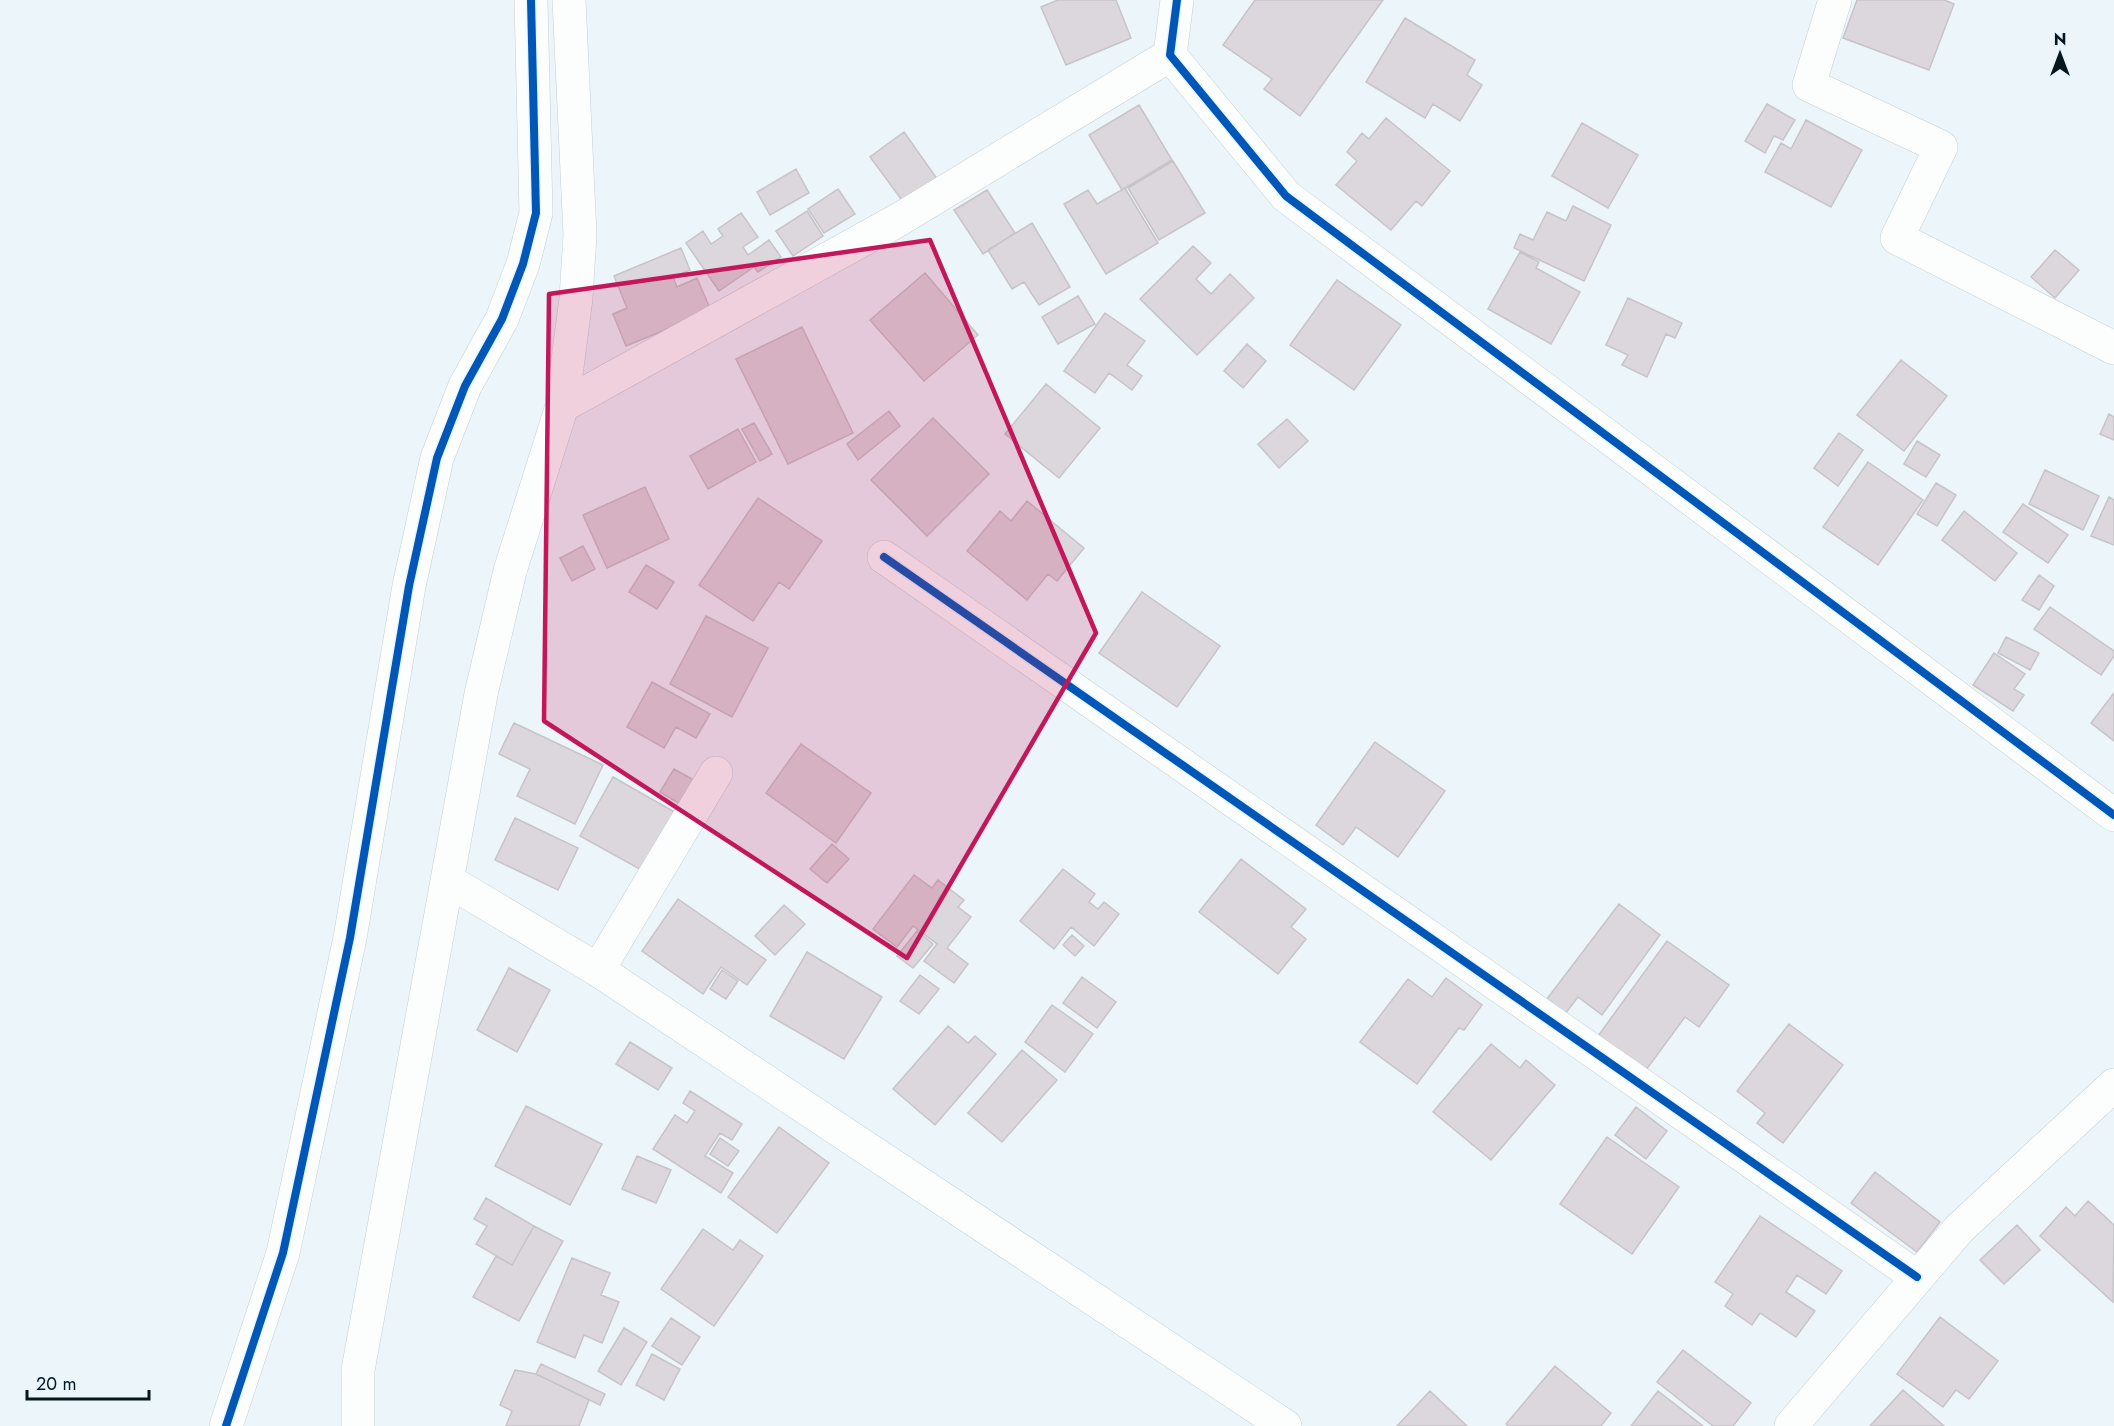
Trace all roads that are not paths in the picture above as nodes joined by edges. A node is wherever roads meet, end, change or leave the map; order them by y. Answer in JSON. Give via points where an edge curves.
{"nodes":[{"id":1,"x":531,"y":0,"type":"edge"},
{"id":2,"x":569,"y":0,"type":"edge"},
{"id":3,"x":1177,"y":0,"type":"edge"},
{"id":4,"x":1835,"y":0,"type":"edge"},
{"id":5,"x":1170,"y":55,"type":"junction"},
{"id":6,"x":2114,"y":348,"type":"edge"},
{"id":7,"x":562,"y":406,"type":"junction"},
{"id":8,"x":884,"y":556,"type":"dead end"},
{"id":9,"x":716,"y":773,"type":"dead end"},
{"id":10,"x":2114,"y":815,"type":"edge"},
{"id":11,"x":447,"y":880,"type":"junction"},
{"id":12,"x":598,"y":970,"type":"junction"},
{"id":13,"x":2114,"y":1085,"type":"edge"},
{"id":14,"x":1917,"y":1277,"type":"junction"},
{"id":15,"x":226,"y":1426,"type":"edge"},
{"id":16,"x":358,"y":1426,"type":"edge"},
{"id":17,"x":1285,"y":1426,"type":"edge"},
{"id":18,"x":1791,"y":1426,"type":"edge"}],
"edges":[{"from":1,"to":15,"type":"street","via":[[536,213],[524,264],[502,319],[465,386],[437,458],[409,586],[350,938],[283,1252]]},
{"from":2,"to":7,"type":"street","via":[[580,235]]},
{"from":3,"to":5,"type":"street"},
{"from":4,"to":6,"type":"street","via":[[1809,85],[1941,147],[1897,238]]},
{"from":5,"to":7,"type":"street","via":[[900,219]]},
{"from":5,"to":10,"type":"street","via":[[1286,196]]},
{"from":7,"to":11,"type":"street","via":[[507,582],[481,694]]},
{"from":8,"to":14,"type":"street"},
{"from":9,"to":12,"type":"street"},
{"from":11,"to":12,"type":"street"},
{"from":11,"to":16,"type":"street","via":[[358,1370]]},
{"from":12,"to":17,"type":"street"},
{"from":13,"to":14,"type":"street","via":[[1959,1229]]},
{"from":14,"to":18,"type":"street"}]}
